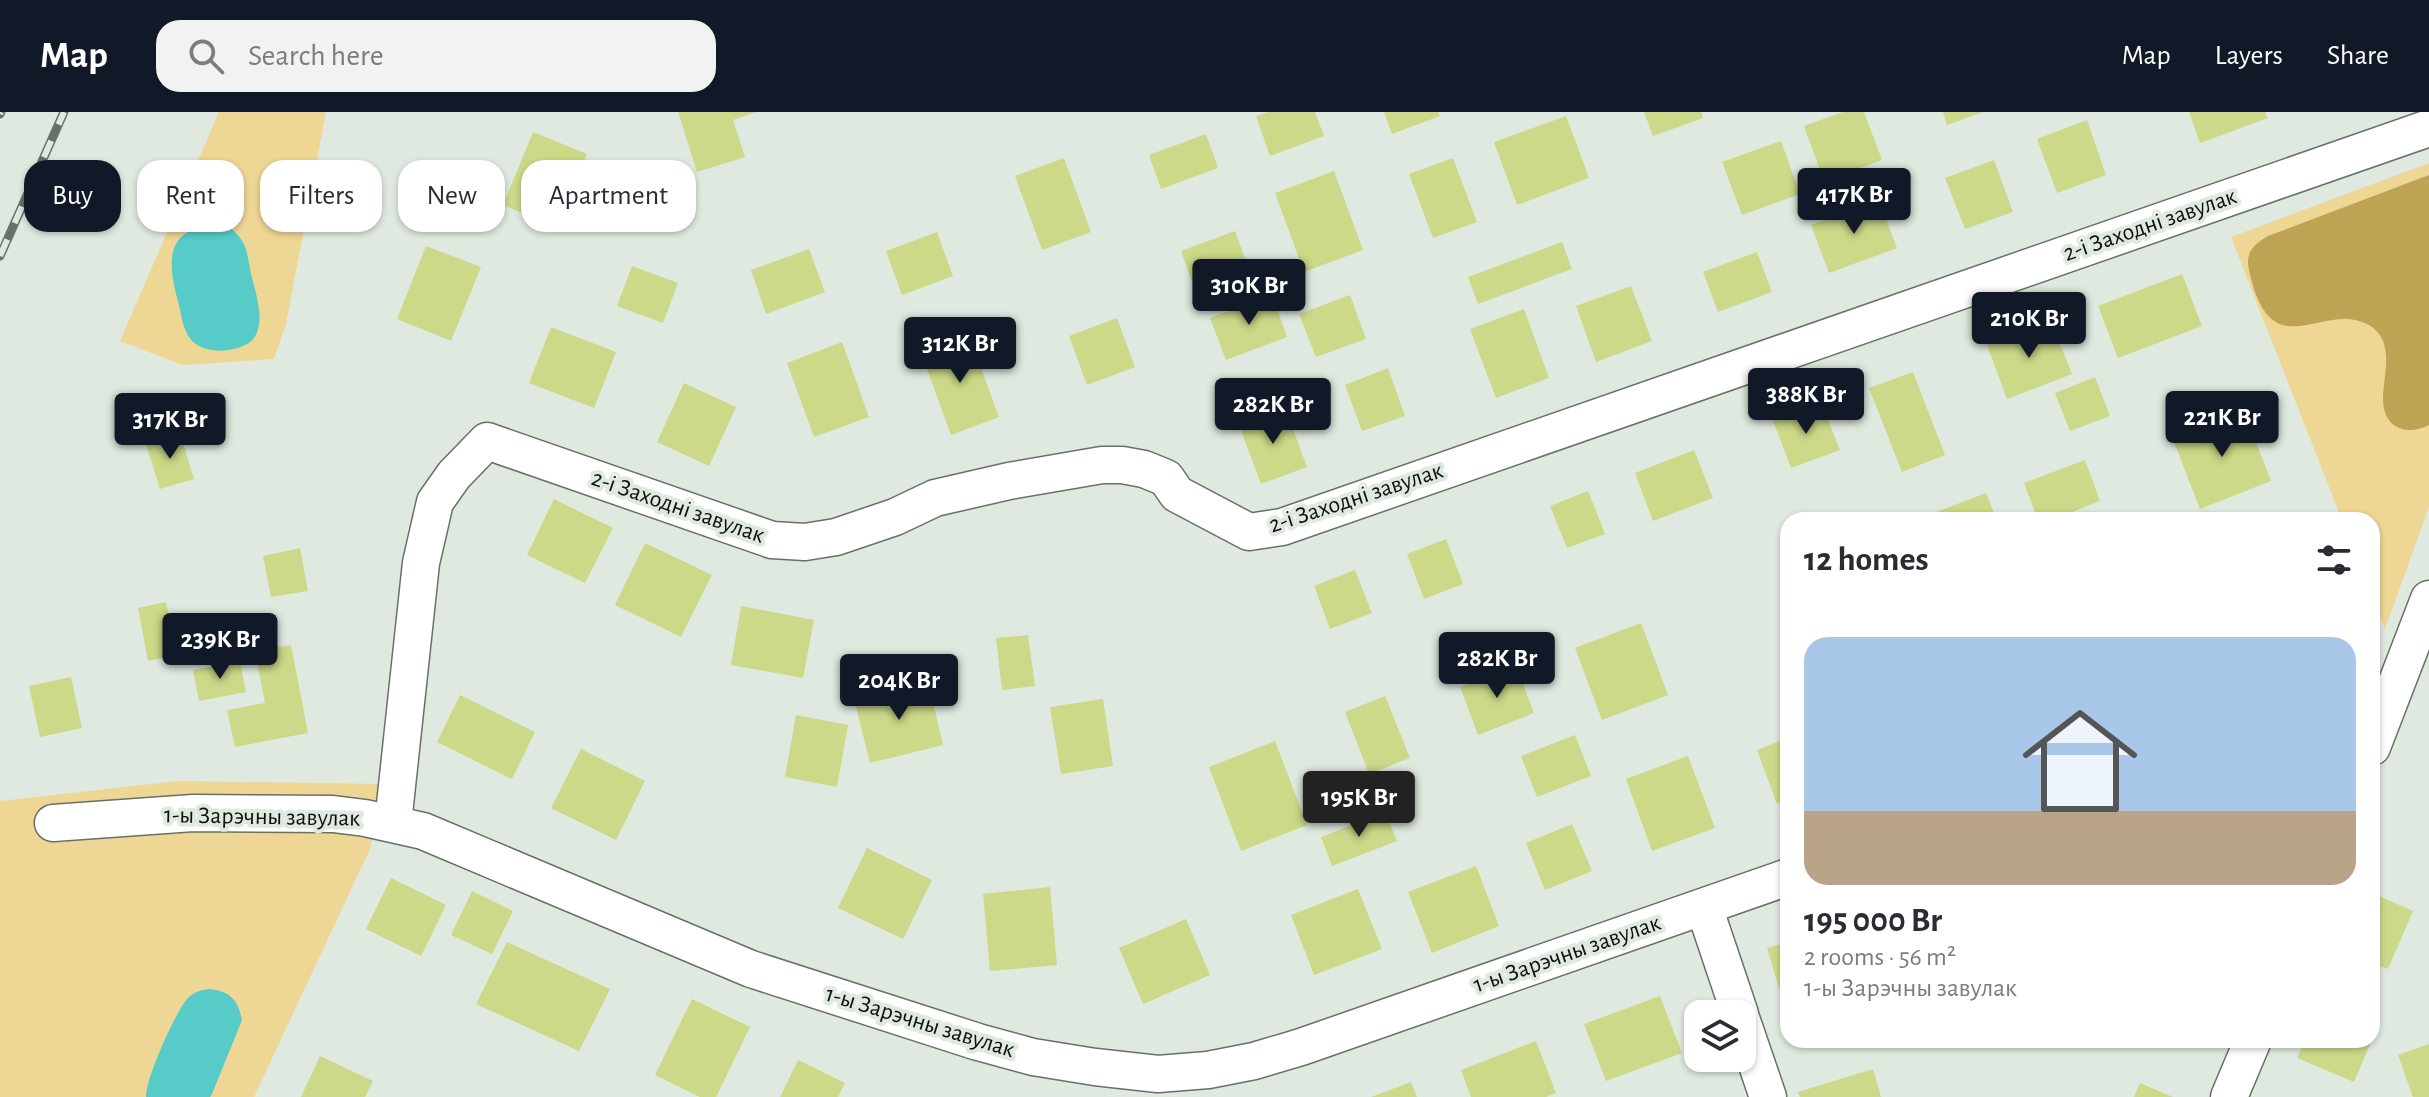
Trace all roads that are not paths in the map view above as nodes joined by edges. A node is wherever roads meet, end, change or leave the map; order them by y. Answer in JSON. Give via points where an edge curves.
{"nodes":[{"id":1,"x":2429,"y":128,"type":"edge"},
{"id":2,"x":2429,"y":599,"type":"edge"},
{"id":3,"x":2418,"y":654,"type":"edge"},
{"id":4,"x":2380,"y":668,"type":"edge"},
{"id":5,"x":2380,"y":731,"type":"edge"},
{"id":6,"x":53,"y":823,"type":"dead end"},
{"id":7,"x":393,"y":823,"type":"junction"},
{"id":8,"x":1780,"y":880,"type":"edge"},
{"id":9,"x":1704,"y":907,"type":"junction"},
{"id":10,"x":1735,"y":1000,"type":"edge"},
{"id":11,"x":2250,"y":1048,"type":"edge"},
{"id":12,"x":1756,"y":1062,"type":"edge"},
{"id":13,"x":1152,"y":1085,"type":"edge"},
{"id":14,"x":1768,"y":1097,"type":"edge"},
{"id":15,"x":2229,"y":1097,"type":"edge"}],
"edges":[{"from":1,"to":7,"type":"street","name":"2-і Заходні завулак","via":[[1282,527],[1249,532],[1177,494],[1166,478],[1144,469],[1102,465],[935,498],[836,537],[772,540],[487,441],[435,502],[421,563]]},
{"from":2,"to":3,"type":"street"},
{"from":3,"to":4,"type":"street"},
{"from":3,"to":5,"type":"street"},
{"from":6,"to":7,"type":"street","name":"1-ы Зарэчны завулак","via":[[193,813],[333,814]]},
{"from":7,"to":13,"type":"street","name":"1-ы Зарэчны завулак","via":[[766,974],[978,1042]]},
{"from":8,"to":9,"type":"street","name":"1-ы Зарэчны завулак"},
{"from":9,"to":10,"type":"street"},
{"from":9,"to":13,"type":"street","name":"1-ы Зарэчны завулак","via":[[1301,1047]]},
{"from":11,"to":15,"type":"street"},
{"from":12,"to":14,"type":"street"}]}
